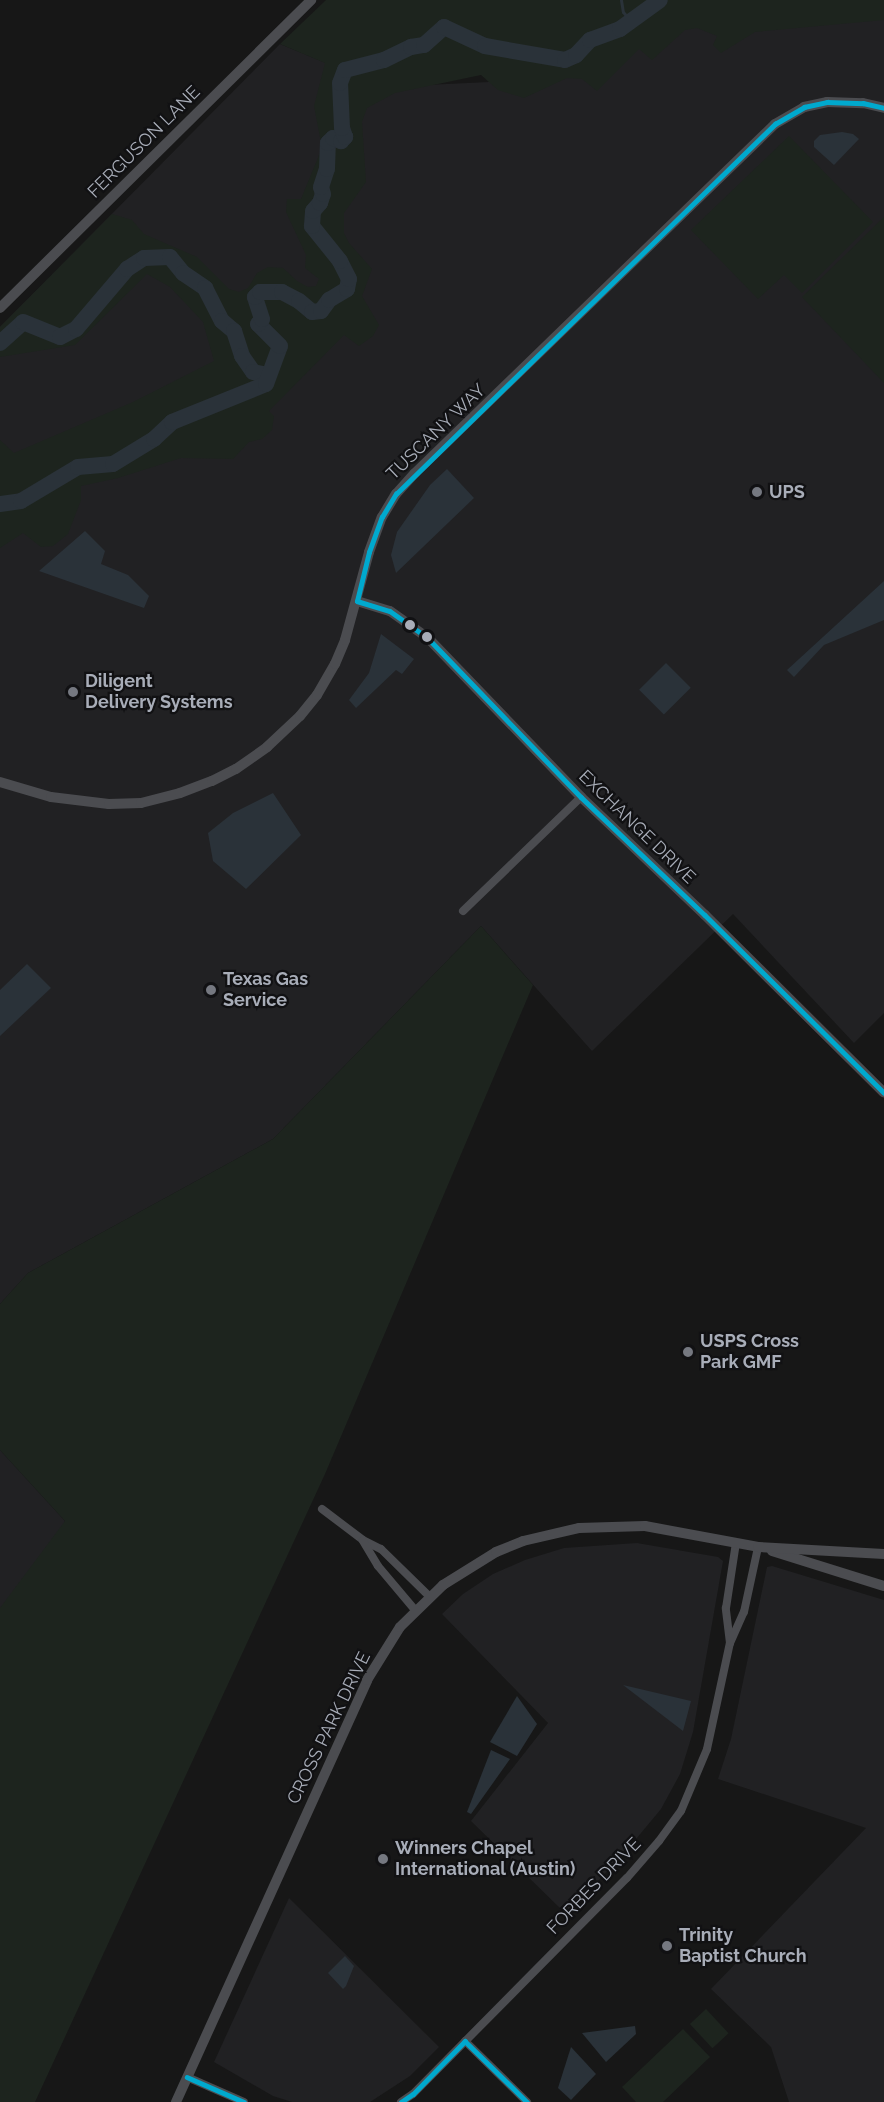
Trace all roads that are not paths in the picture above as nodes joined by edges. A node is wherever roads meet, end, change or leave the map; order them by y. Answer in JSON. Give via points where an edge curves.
{"nodes":[{"id":1,"x":311,"y":0,"type":"edge"},
{"id":2,"x":884,"y":108,"type":"edge"},
{"id":3,"x":0,"y":308,"type":"edge"},
{"id":4,"x":357,"y":601,"type":"junction"},
{"id":5,"x":0,"y":782,"type":"edge"},
{"id":6,"x":581,"y":797,"type":"junction"},
{"id":7,"x":463,"y":911,"type":"dead end"},
{"id":8,"x":884,"y":1093,"type":"edge"},
{"id":9,"x":322,"y":1509,"type":"dead end"},
{"id":10,"x":363,"y":1540,"type":"junction"},
{"id":11,"x":736,"y":1543,"type":"junction"},
{"id":12,"x":758,"y":1547,"type":"junction"},
{"id":13,"x":884,"y":1554,"type":"edge"},
{"id":14,"x":884,"y":1586,"type":"edge"},
{"id":15,"x":429,"y":1596,"type":"junction"},
{"id":16,"x":415,"y":1610,"type":"junction"},
{"id":17,"x":730,"y":1643,"type":"junction"},
{"id":18,"x":465,"y":2041,"type":"junction"},
{"id":19,"x":187,"y":2077,"type":"junction"},
{"id":20,"x":176,"y":2102,"type":"edge"},
{"id":21,"x":244,"y":2102,"type":"edge"},
{"id":22,"x":401,"y":2102,"type":"edge"},
{"id":23,"x":527,"y":2102,"type":"edge"}],
"edges":[{"from":1,"to":3,"type":"street","name":"FERGUSON LANE"},
{"from":2,"to":4,"type":"street","name":"TUSCANY WAY","via":[[827,102],[804,107],[775,124],[396,494],[369,552]]},
{"from":4,"to":5,"type":"street","name":"TUSCANY WAY","via":[[335,664],[317,695],[290,727],[236,769],[180,793],[141,803],[109,804],[51,797]]},
{"from":4,"to":6,"type":"street","name":"EXCHANGE DRIVE","via":[[390,611],[427,637]]},
{"from":6,"to":7,"type":"street"},
{"from":6,"to":8,"type":"street","name":"EXCHANGE DRIVE"},
{"from":9,"to":10,"type":"street"},
{"from":10,"to":15,"type":"street","via":[[381,1549]]},
{"from":10,"to":16,"type":"street","via":[[378,1566]]},
{"from":11,"to":12,"type":"street","name":"CROSS PARK DRIVE"},
{"from":11,"to":15,"type":"street","name":"CROSS PARK DRIVE","via":[[645,1526],[579,1528],[523,1541],[496,1552],[463,1570]]},
{"from":11,"to":17,"type":"street","name":"FORBES DRIVE","via":[[726,1608]]},
{"from":12,"to":13,"type":"street","name":"CROSS PARK DRIVE"},
{"from":12,"to":14,"type":"street","name":"CROSS PARK DRIVE"},
{"from":12,"to":17,"type":"street","name":"FORBES DRIVE","via":[[744,1612]]},
{"from":15,"to":16,"type":"street","name":"CROSS PARK DRIVE"},
{"from":16,"to":19,"type":"street","name":"CROSS PARK DRIVE","via":[[367,1680]]},
{"from":17,"to":18,"type":"street","name":"FORBES DRIVE","via":[[707,1749],[681,1811],[627,1878]]},
{"from":18,"to":22,"type":"street","name":"FORBES DRIVE"},
{"from":18,"to":23,"type":"street"},
{"from":19,"to":20,"type":"street","name":"CROSS PARK DRIVE"},
{"from":19,"to":21,"type":"street"}]}
